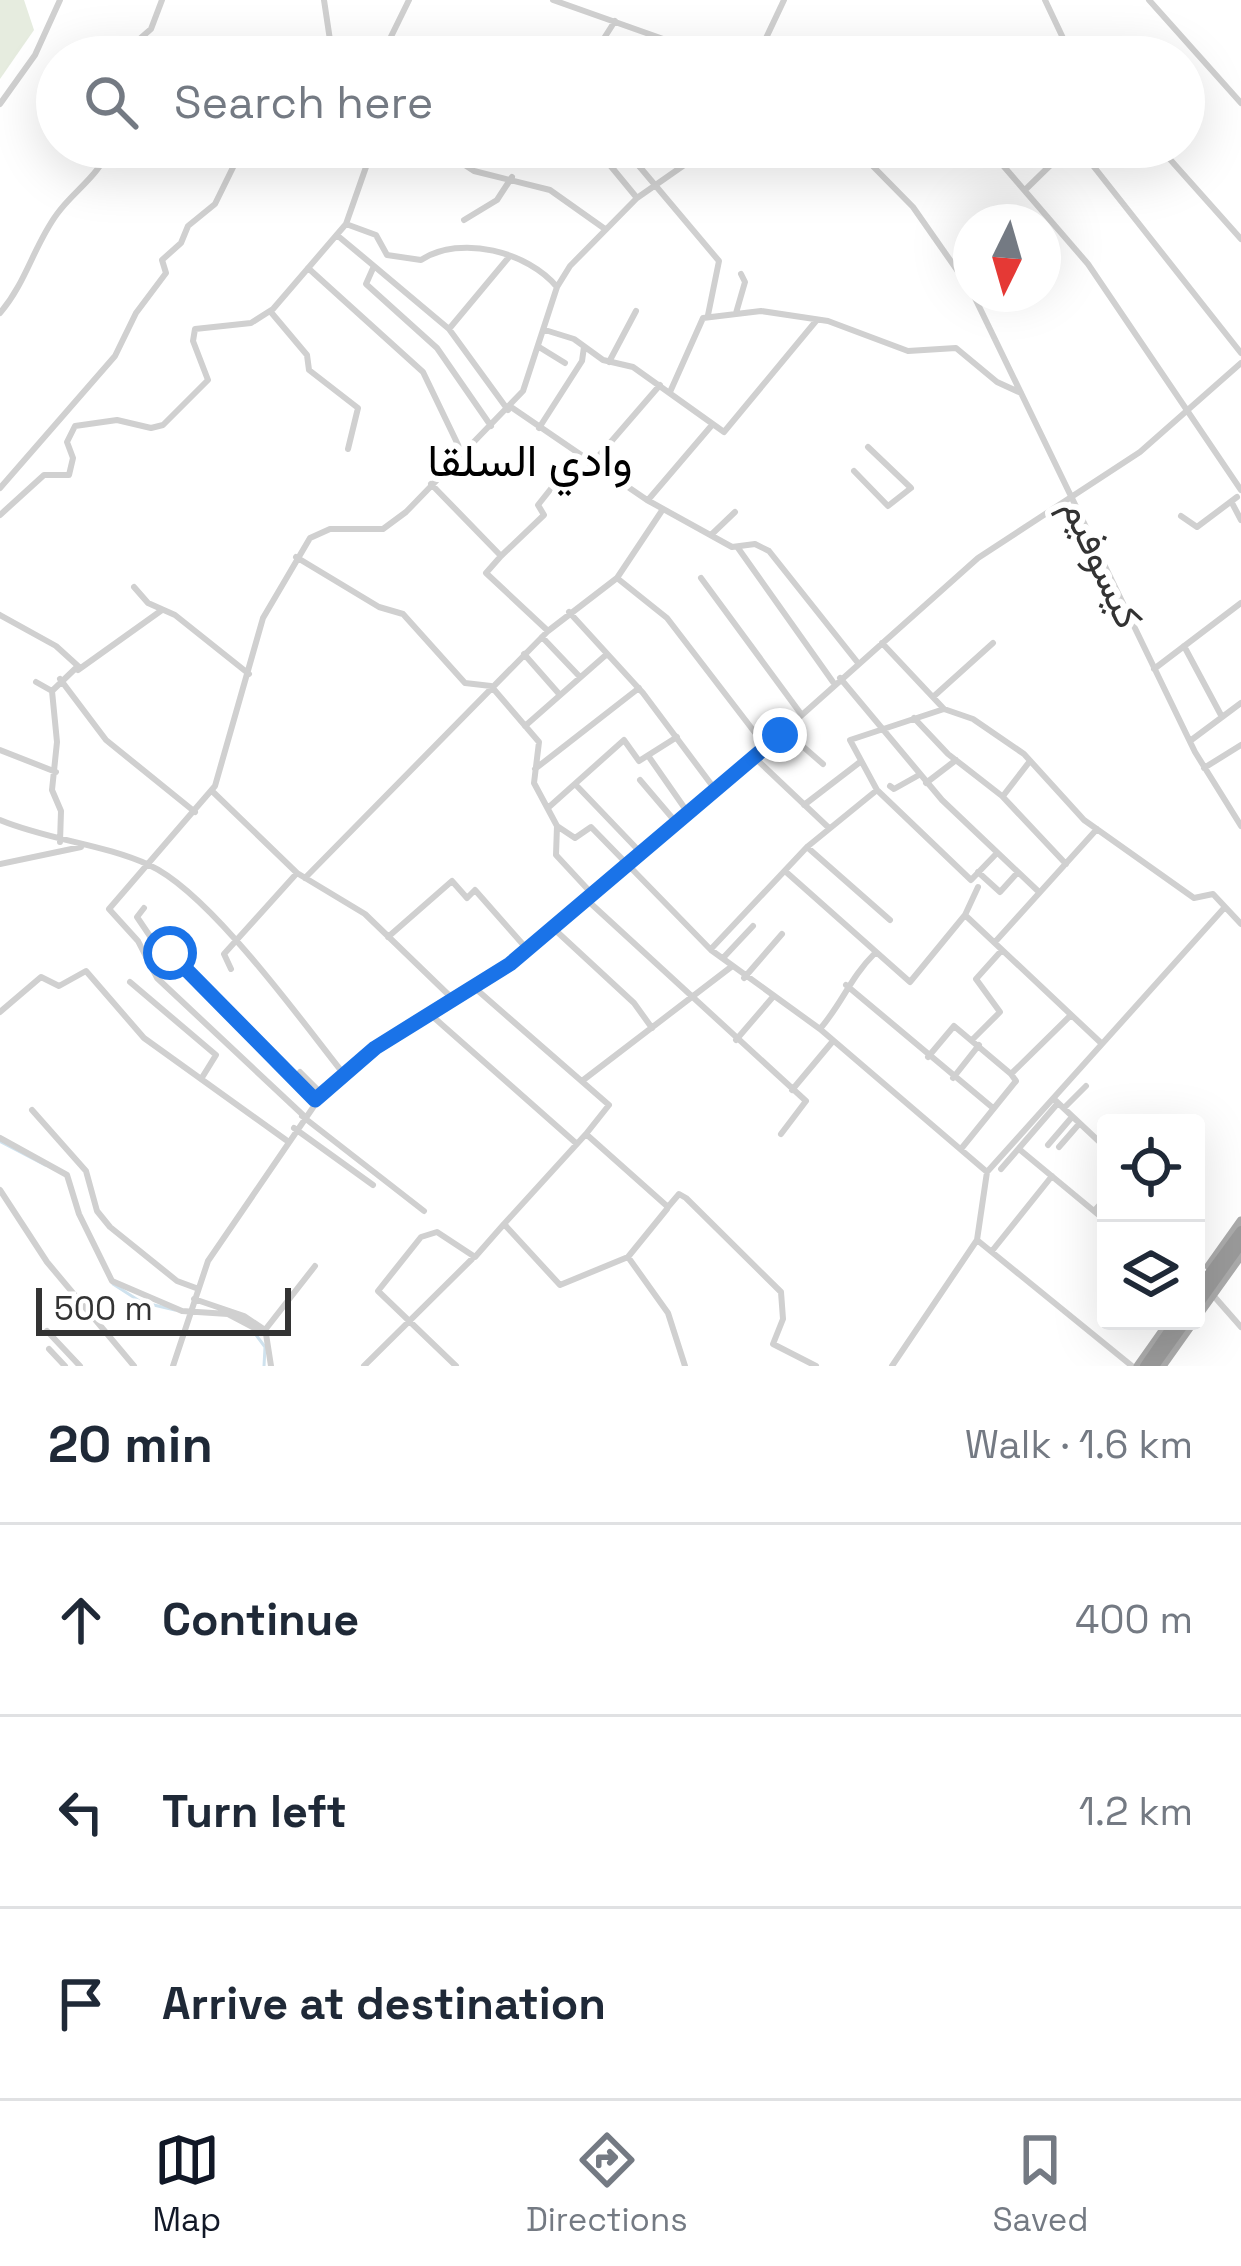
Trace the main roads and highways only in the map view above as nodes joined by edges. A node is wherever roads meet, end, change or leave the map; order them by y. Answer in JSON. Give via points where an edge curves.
{"nodes":[{"id":1,"x":1241,"y":1221,"type":"edge"},
{"id":2,"x":1241,"y":1231,"type":"edge"},
{"id":3,"x":1241,"y":1244,"type":"edge"},
{"id":4,"x":1241,"y":1255,"type":"edge"},
{"id":5,"x":1205,"y":1275,"type":"edge"},
{"id":6,"x":1205,"y":1277,"type":"edge"},
{"id":7,"x":1205,"y":1294,"type":"edge"},
{"id":8,"x":1205,"y":1303,"type":"edge"},
{"id":9,"x":1167,"y":1330,"type":"edge"},
{"id":10,"x":1181,"y":1330,"type":"edge"},
{"id":11,"x":1143,"y":1365,"type":"edge"}],
"edges":[{"from":1,"to":5,"type":"main road"},
{"from":2,"to":6,"type":"highway"},
{"from":3,"to":7,"type":"highway"},
{"from":4,"to":8,"type":"main road"},
{"from":9,"to":11,"type":"highway"},
{"from":10,"to":11,"type":"highway"}]}
